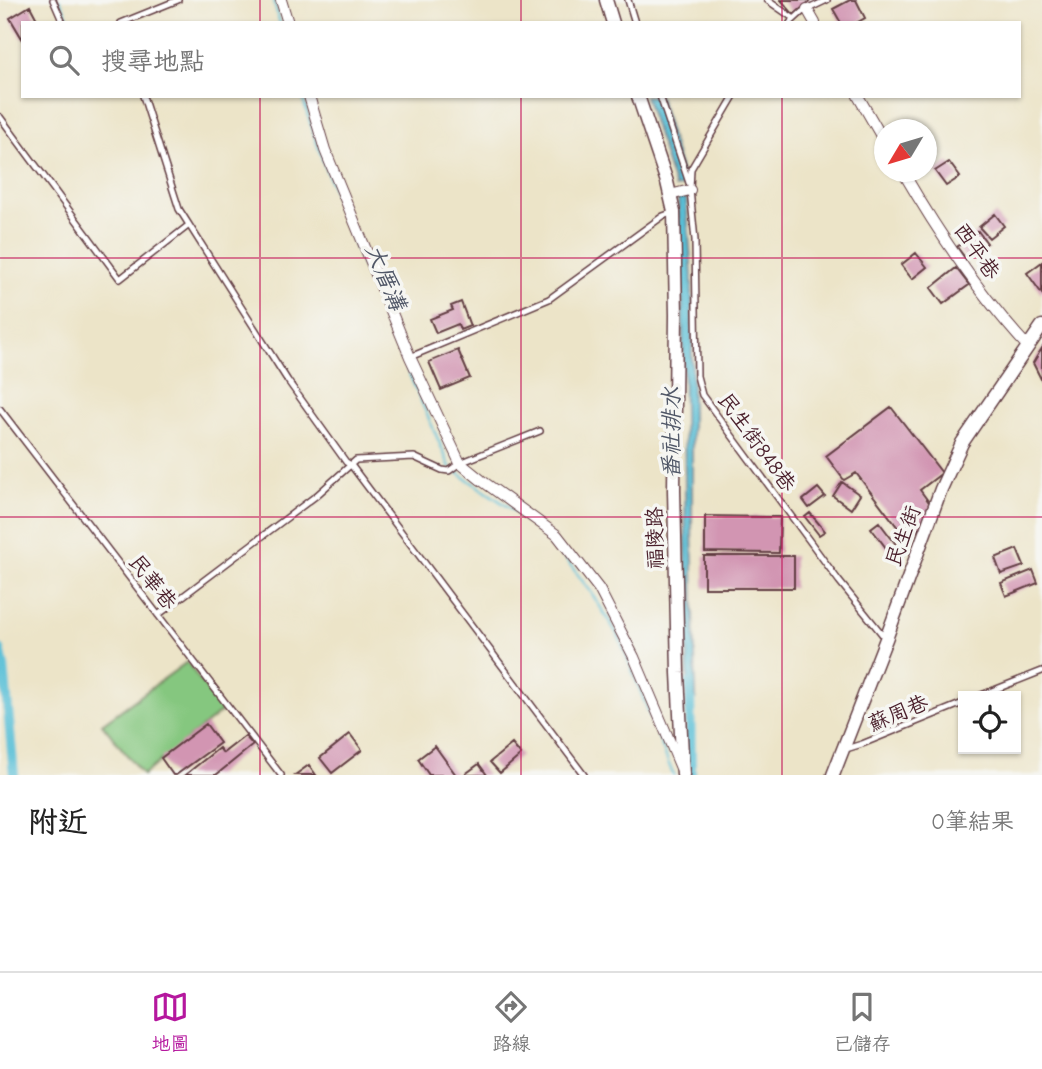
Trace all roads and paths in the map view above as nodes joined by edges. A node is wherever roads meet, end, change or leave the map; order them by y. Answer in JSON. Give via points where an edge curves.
{"nodes":[{"id":1,"x":53,"y":0,"type":"edge"},
{"id":2,"x":178,"y":0,"type":"edge"},
{"id":3,"x":281,"y":0,"type":"edge"},
{"id":4,"x":606,"y":0,"type":"edge"},
{"id":5,"x":628,"y":0,"type":"edge"},
{"id":6,"x":767,"y":0,"type":"edge"},
{"id":7,"x":827,"y":0,"type":"edge"},
{"id":8,"x":158,"y":3,"type":"edge"},
{"id":9,"x":807,"y":9,"type":"junction"},
{"id":10,"x":62,"y":21,"type":"edge"},
{"id":11,"x":125,"y":21,"type":"edge"},
{"id":12,"x":287,"y":21,"type":"edge"},
{"id":13,"x":612,"y":21,"type":"edge"},
{"id":14,"x":634,"y":21,"type":"edge"},
{"id":15,"x":792,"y":21,"type":"edge"},
{"id":16,"x":814,"y":21,"type":"edge"},
{"id":17,"x":145,"y":98,"type":"edge"},
{"id":18,"x":310,"y":98,"type":"edge"},
{"id":19,"x":639,"y":98,"type":"edge"},
{"id":20,"x":661,"y":98,"type":"edge"},
{"id":21,"x":733,"y":98,"type":"edge"},
{"id":22,"x":859,"y":98,"type":"edge"},
{"id":23,"x":0,"y":117,"type":"edge"},
{"id":24,"x":874,"y":124,"type":"edge"},
{"id":25,"x":909,"y":182,"type":"edge"},
{"id":26,"x":690,"y":188,"type":"junction"},
{"id":27,"x":670,"y":195,"type":"junction"},
{"id":28,"x":674,"y":212,"type":"junction"},
{"id":29,"x":189,"y":225,"type":"junction"},
{"id":30,"x":1042,"y":326,"type":"edge"},
{"id":31,"x":1028,"y":347,"type":"junction"},
{"id":32,"x":411,"y":357,"type":"junction"},
{"id":33,"x":0,"y":409,"type":"edge"},
{"id":34,"x":540,"y":431,"type":"dead end"},
{"id":35,"x":460,"y":463,"type":"junction"},
{"id":36,"x":351,"y":465,"type":"junction"},
{"id":37,"x":158,"y":615,"type":"junction"},
{"id":38,"x":886,"y":639,"type":"junction"},
{"id":39,"x":1042,"y":671,"type":"edge"},
{"id":40,"x":992,"y":691,"type":"edge"},
{"id":41,"x":958,"y":705,"type":"edge"},
{"id":42,"x":844,"y":749,"type":"junction"},
{"id":43,"x":683,"y":774,"type":"edge"},
{"id":44,"x":281,"y":775,"type":"edge"},
{"id":45,"x":584,"y":775,"type":"edge"},
{"id":46,"x":833,"y":775,"type":"edge"}],
"edges":[{"from":1,"to":10,"type":"lane"},
{"from":2,"to":8,"type":"lane"},
{"from":3,"to":12,"type":"street"},
{"from":4,"to":13,"type":"street"},
{"from":5,"to":14,"type":"lane"},
{"from":6,"to":15,"type":"lane"},
{"from":7,"to":9,"type":"lane"},
{"from":8,"to":11,"type":"lane"},
{"from":9,"to":15,"type":"lane"},
{"from":9,"to":16,"type":"street"},
{"from":17,"to":29,"type":"lane","via":[[179,209]]},
{"from":18,"to":32,"type":"street","via":[[325,150]]},
{"from":19,"to":27,"type":"street","name":"福陵路"},
{"from":20,"to":26,"type":"lane"},
{"from":21,"to":26,"type":"lane","via":[[691,169]]},
{"from":22,"to":24,"type":"street"},
{"from":23,"to":29,"type":"lane","via":[[120,279]]},
{"from":25,"to":31,"type":"street","name":"西平巷","via":[[948,246]]},
{"from":26,"to":27,"type":"street"},
{"from":26,"to":38,"type":"lane","name":"民生街848巷","via":[[697,376],[702,394]]},
{"from":27,"to":28,"type":"street","name":"福陵路"},
{"from":28,"to":32,"type":"lane","via":[[549,299]]},
{"from":28,"to":43,"type":"street","name":"福陵路","via":[[674,503]]},
{"from":29,"to":36,"type":"lane","via":[[288,381]]},
{"from":30,"to":31,"type":"street","name":"民生街"},
{"from":31,"to":38,"type":"street","name":"民生街","via":[[962,443]]},
{"from":32,"to":35,"type":"street"},
{"from":33,"to":37,"type":"lane","name":"民華巷"},
{"from":34,"to":35,"type":"lane"},
{"from":35,"to":36,"type":"lane","via":[[449,471],[414,457],[356,460]]},
{"from":35,"to":43,"type":"street","via":[[557,535],[599,589],[634,657]]},
{"from":36,"to":37,"type":"lane"},
{"from":36,"to":45,"type":"lane"},
{"from":37,"to":44,"type":"lane","name":"民華巷"},
{"from":38,"to":42,"type":"street","name":"民生街"},
{"from":39,"to":40,"type":"lane"},
{"from":41,"to":42,"type":"lane","name":"蘇周巷"},
{"from":42,"to":46,"type":"street","name":"民生街"}]}
